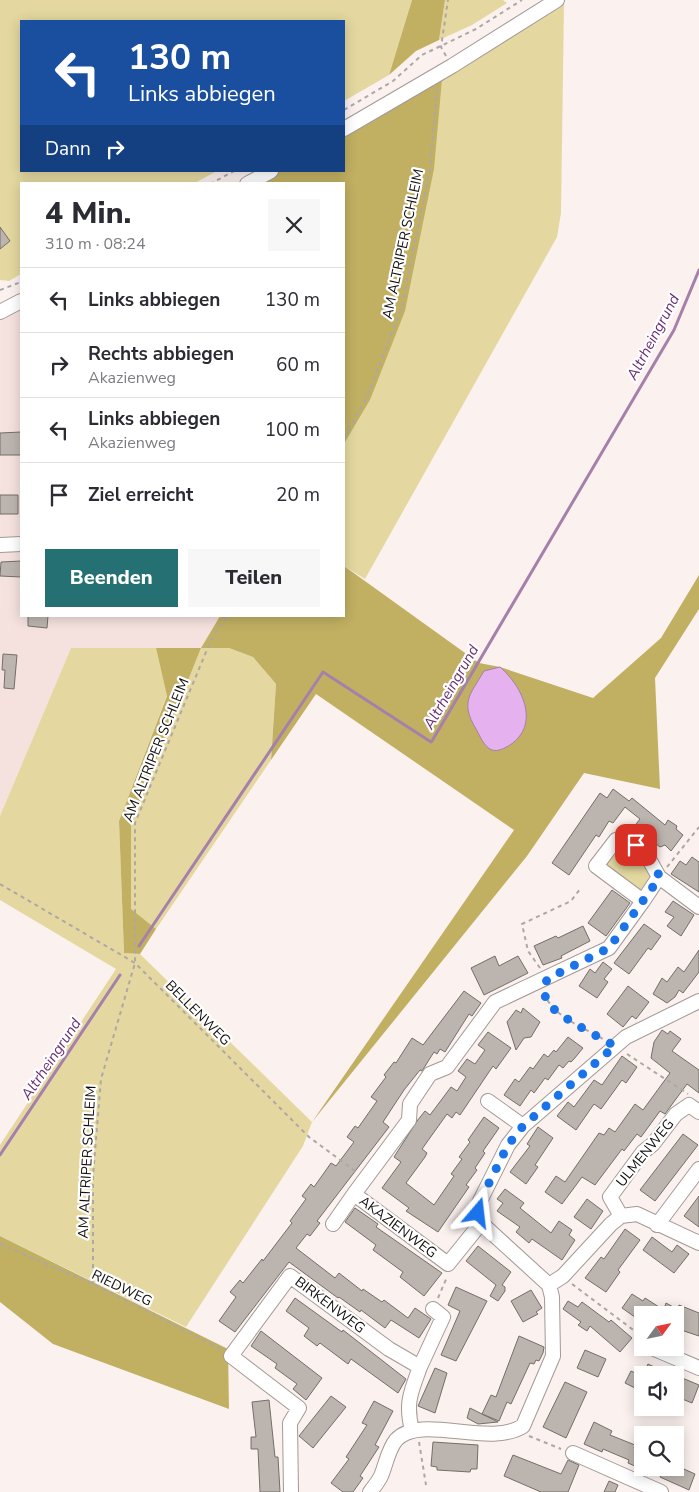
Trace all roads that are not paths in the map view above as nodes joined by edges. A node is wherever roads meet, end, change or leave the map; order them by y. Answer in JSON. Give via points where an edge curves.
{"nodes":[{"id":1,"x":557,"y":0,"type":"edge"},
{"id":2,"x":345,"y":128,"type":"edge"},
{"id":3,"x":269,"y":172,"type":"edge"},
{"id":4,"x":251,"y":182,"type":"edge"},
{"id":5,"x":20,"y":302,"type":"edge"},
{"id":6,"x":0,"y":312,"type":"edge"},
{"id":7,"x":20,"y":544,"type":"edge"},
{"id":8,"x":0,"y":545,"type":"edge"},
{"id":9,"x":660,"y":877,"type":"junction"},
{"id":10,"x":643,"y":901,"type":"junction"},
{"id":11,"x":699,"y":907,"type":"edge"},
{"id":12,"x":699,"y":1001,"type":"edge"},
{"id":13,"x":488,"y":1100,"type":"dead end"},
{"id":14,"x":694,"y":1108,"type":"edge"},
{"id":15,"x":523,"y":1126,"type":"junction"},
{"id":16,"x":699,"y":1169,"type":"edge"},
{"id":17,"x":354,"y":1194,"type":"junction"},
{"id":18,"x":621,"y":1216,"type":"junction"},
{"id":19,"x":481,"y":1223,"type":"junction"},
{"id":20,"x":333,"y":1224,"type":"dead end"},
{"id":21,"x":657,"y":1225,"type":"junction"},
{"id":22,"x":699,"y":1242,"type":"edge"},
{"id":23,"x":549,"y":1285,"type":"junction"},
{"id":24,"x":433,"y":1309,"type":"road end"},
{"id":25,"x":671,"y":1356,"type":"edge"},
{"id":26,"x":420,"y":1367,"type":"junction"},
{"id":27,"x":699,"y":1368,"type":"edge"},
{"id":28,"x":415,"y":1430,"type":"junction"},
{"id":29,"x":573,"y":1453,"type":"road end"},
{"id":30,"x":291,"y":1492,"type":"edge"},
{"id":31,"x":370,"y":1492,"type":"edge"},
{"id":32,"x":661,"y":1492,"type":"edge"}],
"edges":[{"from":1,"to":2,"type":"street"},
{"from":3,"to":4,"type":"street"},
{"from":5,"to":6,"type":"street"},
{"from":7,"to":8,"type":"street"},
{"from":9,"to":10,"type":"street","name":"AKAZIENWEG"},
{"from":9,"to":10,"type":"street","via":[[646,852],[626,838],[616,840],[596,866]]},
{"from":9,"to":11,"type":"street"},
{"from":10,"to":17,"type":"street","name":"AKAZIENWEG","via":[[609,948],[494,1002],[447,1067],[430,1074],[410,1104],[409,1120]]},
{"from":12,"to":15,"type":"street","via":[[626,1037]]},
{"from":13,"to":15,"type":"street"},
{"from":14,"to":18,"type":"street","name":"ULMENWEG","via":[[676,1114],[653,1144],[642,1152],[610,1197]]},
{"from":15,"to":19,"type":"street","via":[[508,1145],[479,1203]]},
{"from":16,"to":21,"type":"street"},
{"from":17,"to":19,"type":"street","name":"AKAZIENWEG","via":[[448,1264]]},
{"from":17,"to":20,"type":"street","name":"AKAZIENWEG"},
{"from":18,"to":21,"type":"street","via":[[637,1214]]},
{"from":18,"to":23,"type":"street","via":[[563,1276]]},
{"from":19,"to":23,"type":"street"},
{"from":21,"to":22,"type":"street"},
{"from":23,"to":28,"type":"street","via":[[553,1356],[523,1426],[513,1433],[493,1434]]},
{"from":24,"to":26,"type":"street","via":[[443,1317]]},
{"from":25,"to":27,"type":"street"},
{"from":26,"to":28,"type":"street","via":[[408,1400],[408,1414]]},
{"from":26,"to":30,"type":"street","name":"BIRKENWEG","via":[[389,1349],[290,1276],[231,1356],[299,1408],[290,1423]]},
{"from":28,"to":31,"type":"street","via":[[396,1440],[380,1478]]},
{"from":29,"to":32,"type":"street"}]}
